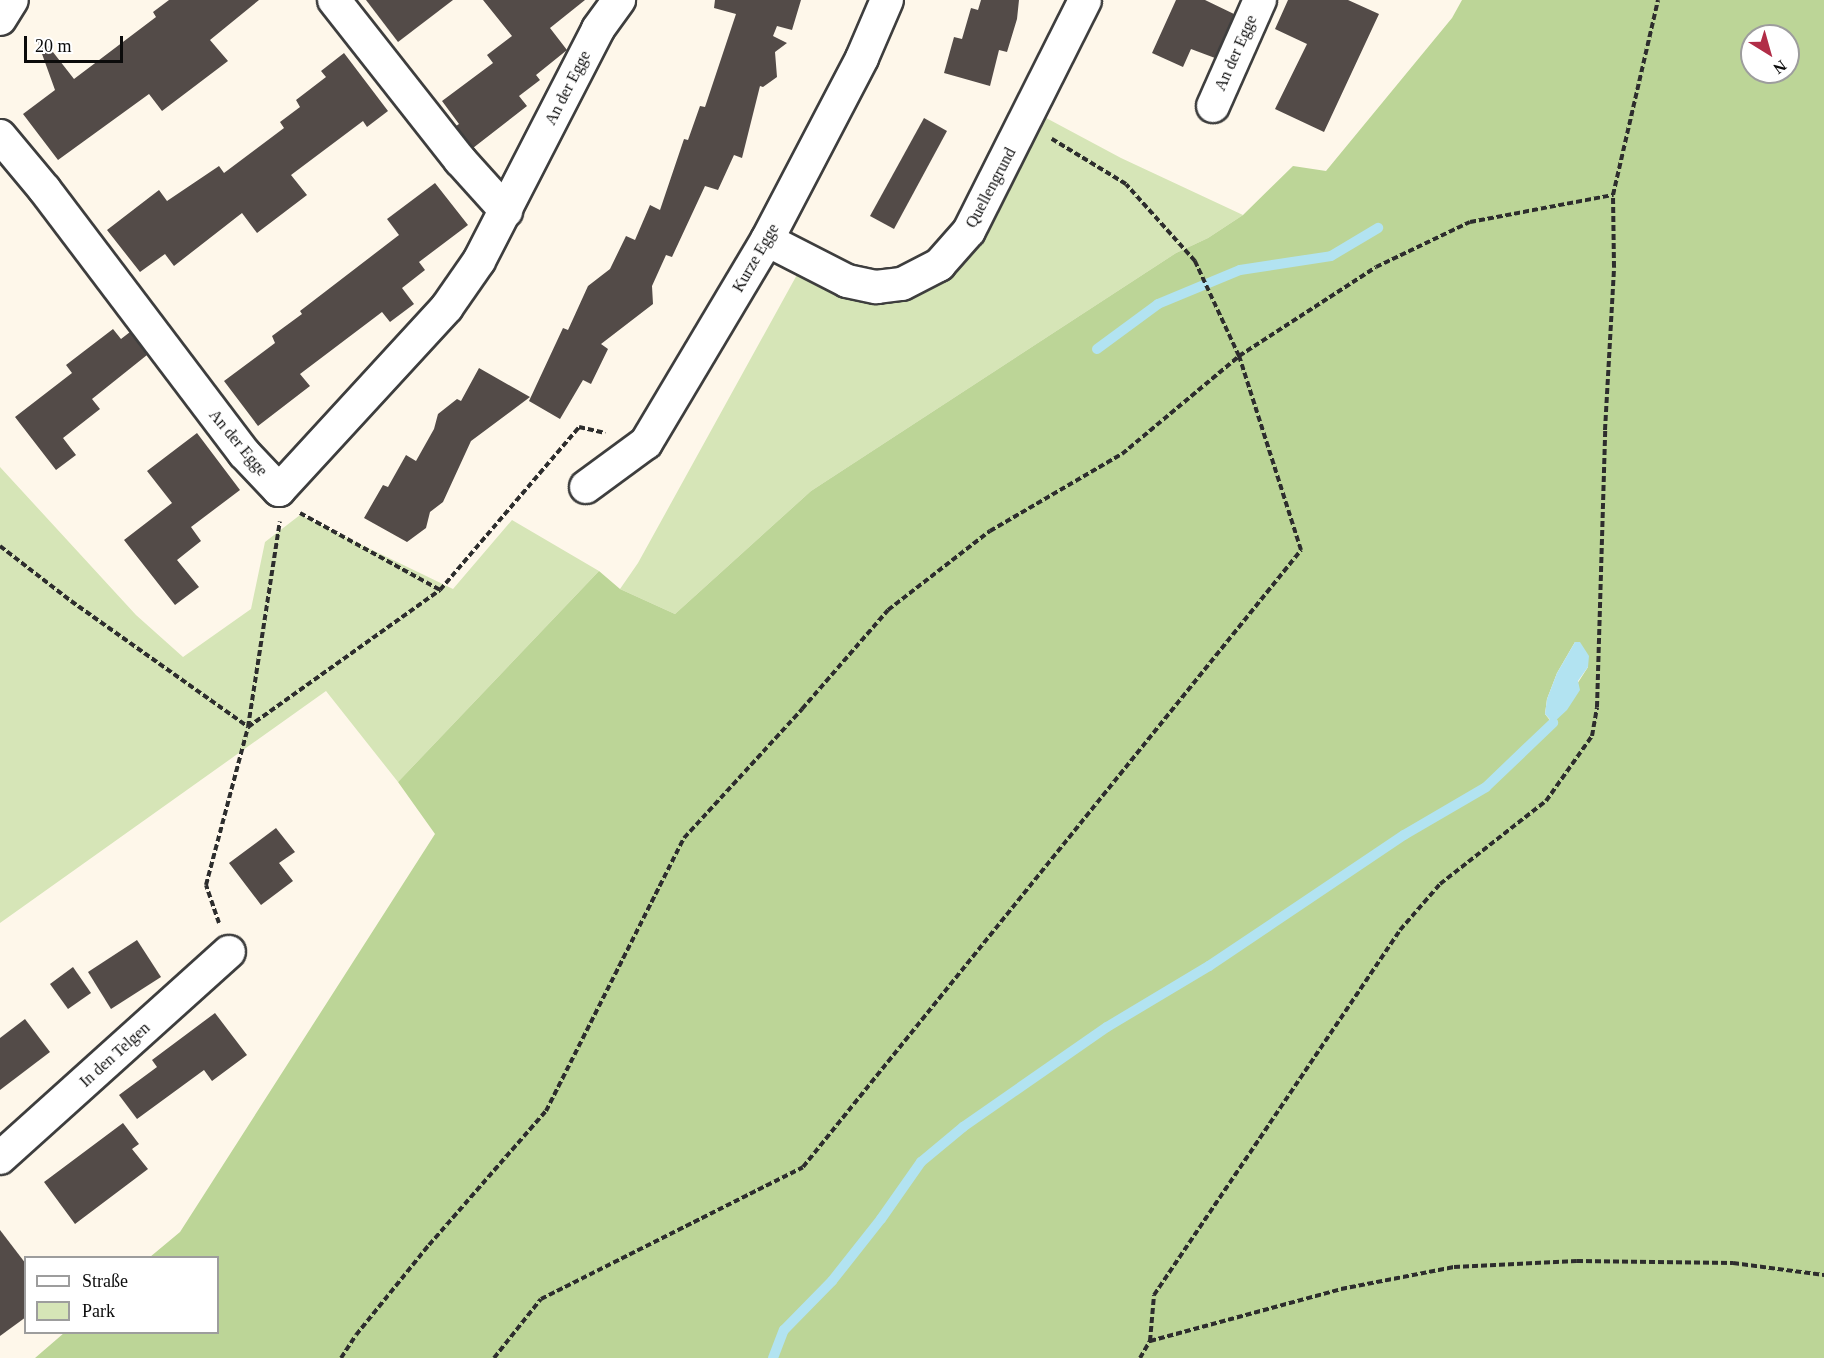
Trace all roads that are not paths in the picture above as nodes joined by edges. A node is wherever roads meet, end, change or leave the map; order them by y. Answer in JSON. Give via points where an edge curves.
{"nodes":[{"id":1,"x":12,"y":0,"type":"edge"},
{"id":2,"x":334,"y":0,"type":"edge"},
{"id":3,"x":619,"y":0,"type":"edge"},
{"id":4,"x":887,"y":0,"type":"edge"},
{"id":5,"x":1085,"y":0,"type":"edge"},
{"id":6,"x":1260,"y":0,"type":"edge"},
{"id":7,"x":0,"y":19,"type":"edge"},
{"id":8,"x":1213,"y":106,"type":"dead end"},
{"id":9,"x":0,"y":136,"type":"edge"},
{"id":10,"x":506,"y":211,"type":"junction"},
{"id":11,"x":767,"y":240,"type":"junction"},
{"id":12,"x":586,"y":487,"type":"dead end"},
{"id":13,"x":230,"y":952,"type":"road end"},
{"id":14,"x":0,"y":1158,"type":"edge"}],
"edges":[{"from":1,"to":7,"type":"street"},
{"from":2,"to":10,"type":"street","via":[[460,160]]},
{"from":3,"to":10,"type":"street","name":"An der Egge","via":[[598,29]]},
{"from":4,"to":11,"type":"street","name":"Kurze Egge","via":[[862,58]]},
{"from":5,"to":11,"type":"street","name":"Quellengrund","via":[[969,231],[939,265],[902,284],[876,287],[847,281]]},
{"from":6,"to":8,"type":"street","name":"An der Egge"},
{"from":9,"to":10,"type":"street","name":"An der Egge","via":[[281,497],[447,307],[479,261]]},
{"from":11,"to":12,"type":"street","name":"Kurze Egge","via":[[646,443]]},
{"from":13,"to":14,"type":"street","name":"In den Telgen"}]}
